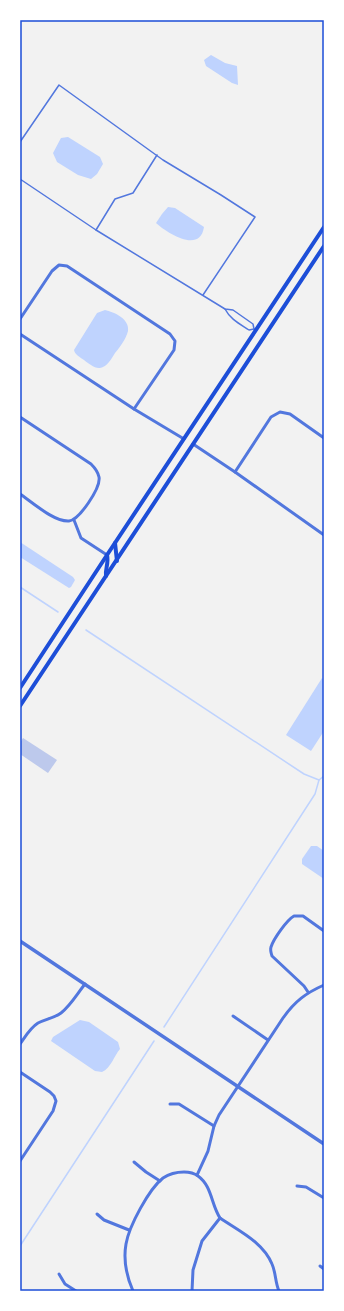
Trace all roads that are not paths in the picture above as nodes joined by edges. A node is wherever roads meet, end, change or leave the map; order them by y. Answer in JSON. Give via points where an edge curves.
{"nodes":[{"id":1,"x":20,"y":142,"type":"edge"},
{"id":2,"x":157,"y":155,"type":"junction"},
{"id":3,"x":20,"y":179,"type":"edge"},
{"id":4,"x":324,"y":227,"type":"edge"},
{"id":5,"x":96,"y":230,"type":"junction"},
{"id":6,"x":324,"y":246,"type":"edge"},
{"id":7,"x":203,"y":295,"type":"junction"},
{"id":8,"x":224,"y":309,"type":"junction"},
{"id":9,"x":20,"y":319,"type":"edge"},
{"id":10,"x":255,"y":329,"type":"junction"},
{"id":11,"x":20,"y":334,"type":"edge"},
{"id":12,"x":134,"y":409,"type":"junction"},
{"id":13,"x":20,"y":417,"type":"edge"},
{"id":14,"x":324,"y":438,"type":"edge"},
{"id":15,"x":184,"y":439,"type":"junction"},
{"id":16,"x":193,"y":444,"type":"junction"},
{"id":17,"x":235,"y":472,"type":"junction"},
{"id":18,"x":20,"y":494,"type":"edge"},
{"id":19,"x":74,"y":520,"type":"junction"},
{"id":20,"x":324,"y":535,"type":"edge"},
{"id":21,"x":115,"y":543,"type":"junction"},
{"id":22,"x":106,"y":555,"type":"junction"},
{"id":23,"x":117,"y":560,"type":"junction"},
{"id":24,"x":106,"y":577,"type":"junction"},
{"id":25,"x":20,"y":688,"type":"edge"},
{"id":26,"x":20,"y":706,"type":"edge"},
{"id":27,"x":324,"y":931,"type":"edge"},
{"id":28,"x":20,"y":940,"type":"edge"},
{"id":29,"x":85,"y":984,"type":"junction"},
{"id":30,"x":324,"y":985,"type":"edge"},
{"id":31,"x":308,"y":992,"type":"junction"},
{"id":32,"x":233,"y":1016,"type":"dead end"},
{"id":33,"x":268,"y":1040,"type":"junction"},
{"id":34,"x":20,"y":1044,"type":"edge"},
{"id":35,"x":20,"y":1072,"type":"edge"},
{"id":36,"x":238,"y":1087,"type":"junction"},
{"id":37,"x":170,"y":1104,"type":"dead end"},
{"id":38,"x":214,"y":1126,"type":"junction"},
{"id":39,"x":324,"y":1144,"type":"edge"},
{"id":40,"x":20,"y":1161,"type":"edge"},
{"id":41,"x":134,"y":1162,"type":"dead end"},
{"id":42,"x":197,"y":1175,"type":"junction"},
{"id":43,"x":160,"y":1181,"type":"junction"},
{"id":44,"x":297,"y":1186,"type":"dead end"},
{"id":45,"x":324,"y":1198,"type":"edge"},
{"id":46,"x":97,"y":1214,"type":"dead end"},
{"id":47,"x":220,"y":1218,"type":"junction"},
{"id":48,"x":129,"y":1230,"type":"junction"},
{"id":49,"x":320,"y":1266,"type":"dead end"},
{"id":50,"x":324,"y":1269,"type":"edge"},
{"id":51,"x":59,"y":1274,"type":"dead end"},
{"id":52,"x":76,"y":1291,"type":"edge"},
{"id":53,"x":133,"y":1291,"type":"edge"},
{"id":54,"x":192,"y":1291,"type":"edge"},
{"id":55,"x":279,"y":1291,"type":"edge"}],
"edges":[{"from":1,"to":2,"type":"lane","via":[[59,85]]},
{"from":2,"to":5,"type":"lane","via":[[134,193],[115,199]]},
{"from":2,"to":7,"type":"lane","via":[[254,217]]},
{"from":3,"to":5,"type":"lane"},
{"from":4,"to":10,"type":"main road"},
{"from":5,"to":7,"type":"lane"},
{"from":6,"to":16,"type":"main road"},
{"from":7,"to":8,"type":"lane"},
{"from":8,"to":10,"type":"lane","via":[[233,310],[253,324]]},
{"from":8,"to":10,"type":"lane","via":[[249,330]]},
{"from":9,"to":12,"type":"street","via":[[52,271],[59,265],[67,266],[170,334],[175,341],[174,350]]},
{"from":10,"to":15,"type":"main road"},
{"from":11,"to":12,"type":"street"},
{"from":12,"to":15,"type":"street"},
{"from":13,"to":19,"type":"street","via":[[96,469],[99,477],[98,487]]},
{"from":14,"to":17,"type":"street","via":[[290,414],[280,412],[271,417]]},
{"from":15,"to":21,"type":"main road"},
{"from":16,"to":17,"type":"street"},
{"from":16,"to":23,"type":"main road"},
{"from":17,"to":20,"type":"street"},
{"from":18,"to":19,"type":"street","via":[[58,519]]},
{"from":19,"to":22,"type":"street","via":[[81,538]]},
{"from":21,"to":22,"type":"main road"},
{"from":21,"to":23,"type":"main road"},
{"from":22,"to":24,"type":"main road"},
{"from":22,"to":25,"type":"main road"},
{"from":23,"to":24,"type":"main road"},
{"from":24,"to":26,"type":"main road"},
{"from":27,"to":31,"type":"street","via":[[303,916],[294,916],[288,920],[271,947],[272,956]]},
{"from":28,"to":29,"type":"street"},
{"from":29,"to":34,"type":"street","via":[[69,1005],[49,1020],[31,1028]]},
{"from":29,"to":36,"type":"street"},
{"from":30,"to":31,"type":"street"},
{"from":31,"to":33,"type":"street","via":[[289,1010]]},
{"from":32,"to":33,"type":"street"},
{"from":33,"to":36,"type":"street"},
{"from":35,"to":40,"type":"street","via":[[50,1092],[56,1101],[55,1108]]},
{"from":36,"to":38,"type":"street"},
{"from":36,"to":39,"type":"street"},
{"from":37,"to":38,"type":"street","via":[[179,1104]]},
{"from":38,"to":42,"type":"street","via":[[208,1151]]},
{"from":41,"to":43,"type":"street"},
{"from":42,"to":43,"type":"street","via":[[178,1172]]},
{"from":42,"to":47,"type":"street","via":[[210,1192],[215,1211]]},
{"from":43,"to":48,"type":"street"},
{"from":44,"to":45,"type":"street","via":[[306,1187]]},
{"from":46,"to":48,"type":"street","via":[[104,1220]]},
{"from":47,"to":54,"type":"street","via":[[202,1241],[193,1270]]},
{"from":47,"to":55,"type":"street","via":[[264,1250],[272,1264]]},
{"from":48,"to":53,"type":"street","via":[[126,1244],[126,1276]]},
{"from":49,"to":50,"type":"street"},
{"from":51,"to":52,"type":"street","via":[[65,1284]]}]}
